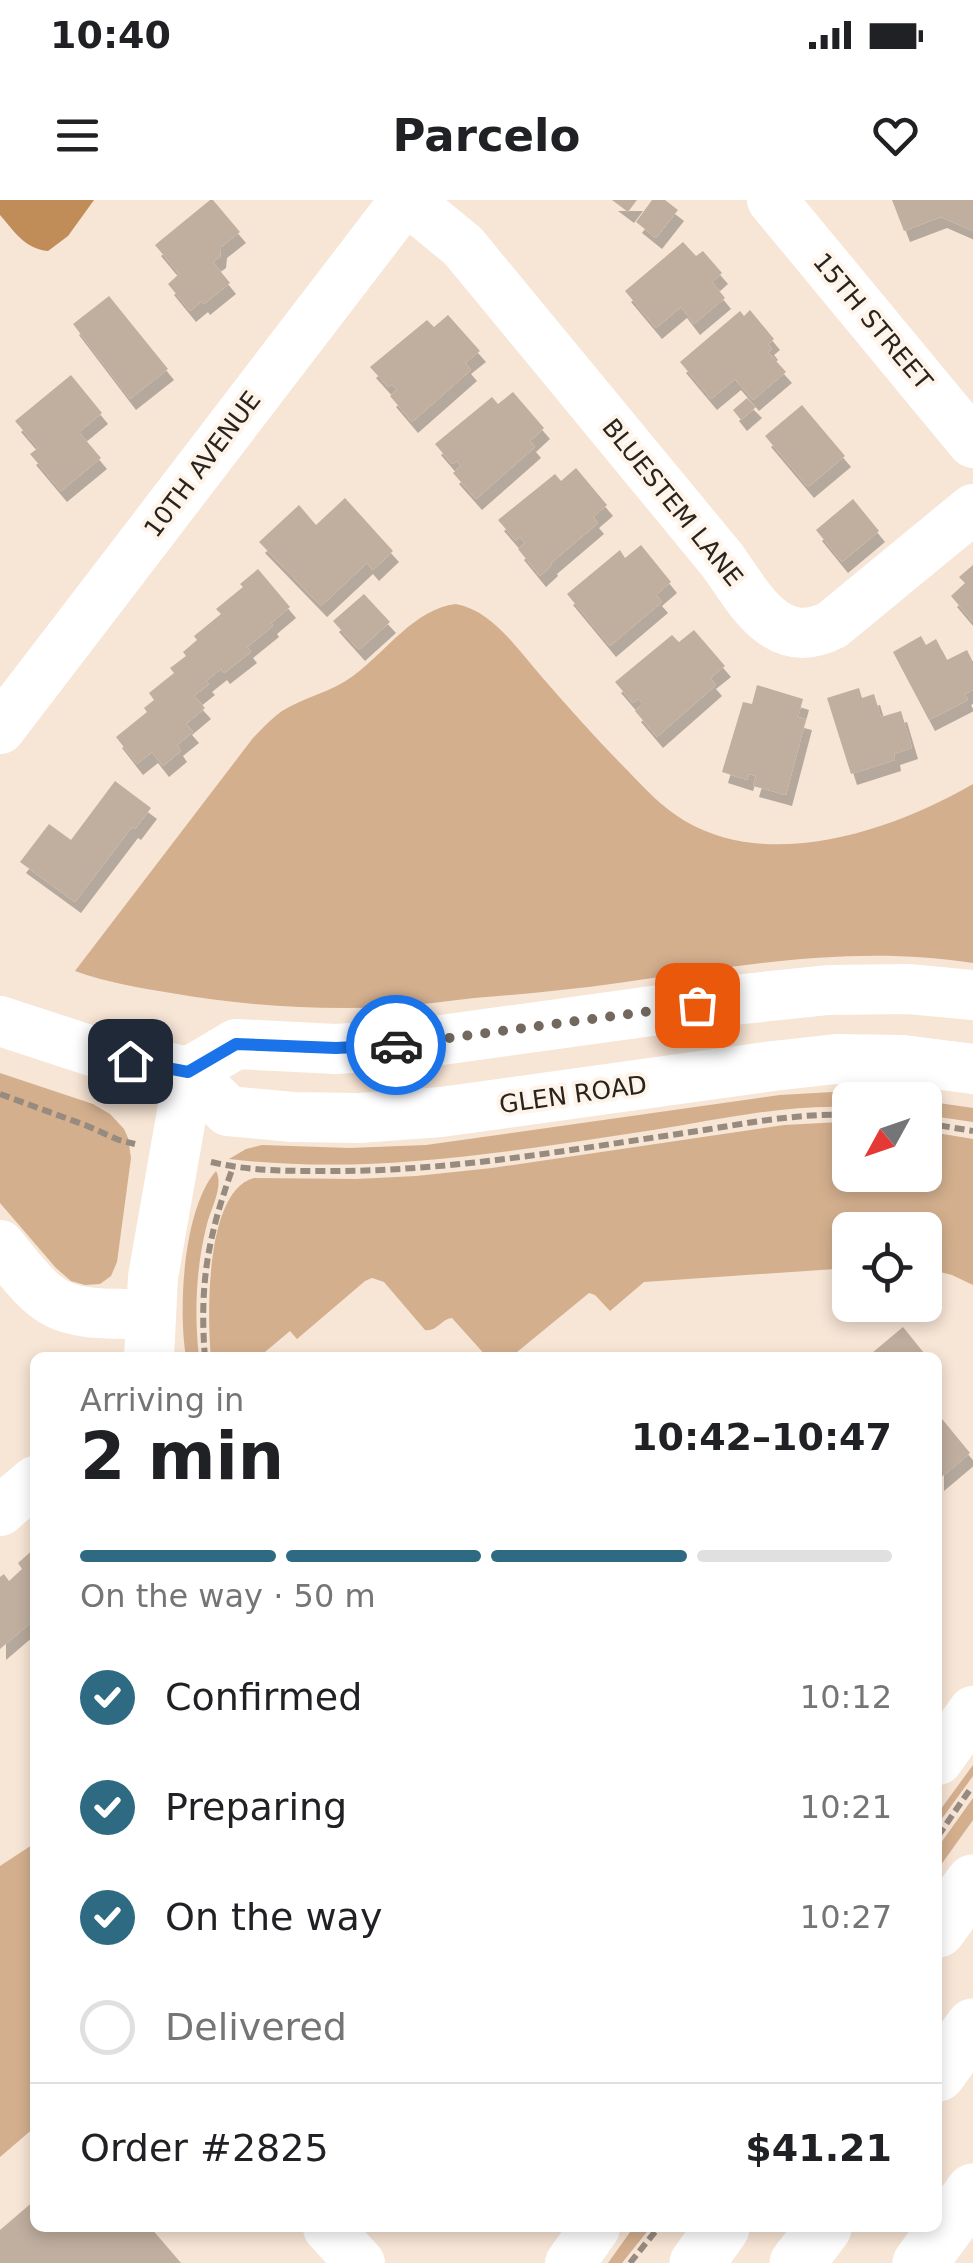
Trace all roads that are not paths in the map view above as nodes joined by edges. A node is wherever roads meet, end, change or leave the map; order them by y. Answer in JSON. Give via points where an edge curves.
{"nodes":[{"id":1,"x":406,"y":200,"type":"edge"},
{"id":2,"x":772,"y":200,"type":"edge"},
{"id":3,"x":973,"y":443,"type":"edge"},
{"id":4,"x":973,"y":509,"type":"edge"},
{"id":5,"x":0,"y":729,"type":"edge"},
{"id":6,"x":973,"y":995,"type":"edge"},
{"id":7,"x":0,"y":1021,"type":"edge"},
{"id":8,"x":973,"y":1069,"type":"edge"},
{"id":9,"x":188,"y":1072,"type":"junction"},
{"id":10,"x":0,"y":1245,"type":"edge"},
{"id":11,"x":150,"y":1336,"type":"edge"},
{"id":12,"x":30,"y":1485,"type":"edge"},
{"id":13,"x":0,"y":1511,"type":"edge"},
{"id":14,"x":973,"y":1711,"type":"edge"},
{"id":15,"x":942,"y":1754,"type":"edge"},
{"id":16,"x":973,"y":1882,"type":"edge"},
{"id":17,"x":942,"y":1925,"type":"edge"},
{"id":18,"x":973,"y":2026,"type":"edge"},
{"id":19,"x":942,"y":2069,"type":"edge"},
{"id":20,"x":973,"y":2191,"type":"edge"},
{"id":21,"x":332,"y":2232,"type":"edge"},
{"id":22,"x":591,"y":2232,"type":"edge"},
{"id":23,"x":719,"y":2232,"type":"edge"},
{"id":24,"x":821,"y":2232,"type":"edge"},
{"id":25,"x":360,"y":2263,"type":"edge"},
{"id":26,"x":570,"y":2263,"type":"edge"},
{"id":27,"x":697,"y":2263,"type":"edge"},
{"id":28,"x":797,"y":2263,"type":"edge"},
{"id":29,"x":920,"y":2263,"type":"edge"}],
"edges":[{"from":1,"to":4,"type":"street","name":"BLUESTEM LANE","via":[[463,246],[774,625],[806,633],[832,626]]},
{"from":1,"to":5,"type":"street","name":"10TH AVENUE"},
{"from":2,"to":3,"type":"street","name":"15TH STREET"},
{"from":6,"to":9,"type":"street","via":[[802,991],[413,1044],[236,1044]]},
{"from":7,"to":9,"type":"street","via":[[98,1054]]},
{"from":8,"to":9,"type":"street","name":"GLEN ROAD","via":[[836,1059],[442,1112],[328,1119],[228,1111]]},
{"from":9,"to":11,"type":"street","via":[[158,1240]]},
{"from":10,"to":11,"type":"street","via":[[61,1306]]},
{"from":12,"to":13,"type":"street"},
{"from":14,"to":15,"type":"street"},
{"from":16,"to":17,"type":"highway"},
{"from":18,"to":19,"type":"highway"},
{"from":20,"to":29,"type":"highway"},
{"from":21,"to":25,"type":"street"},
{"from":22,"to":26,"type":"street"},
{"from":23,"to":27,"type":"highway"},
{"from":24,"to":28,"type":"highway"}]}
